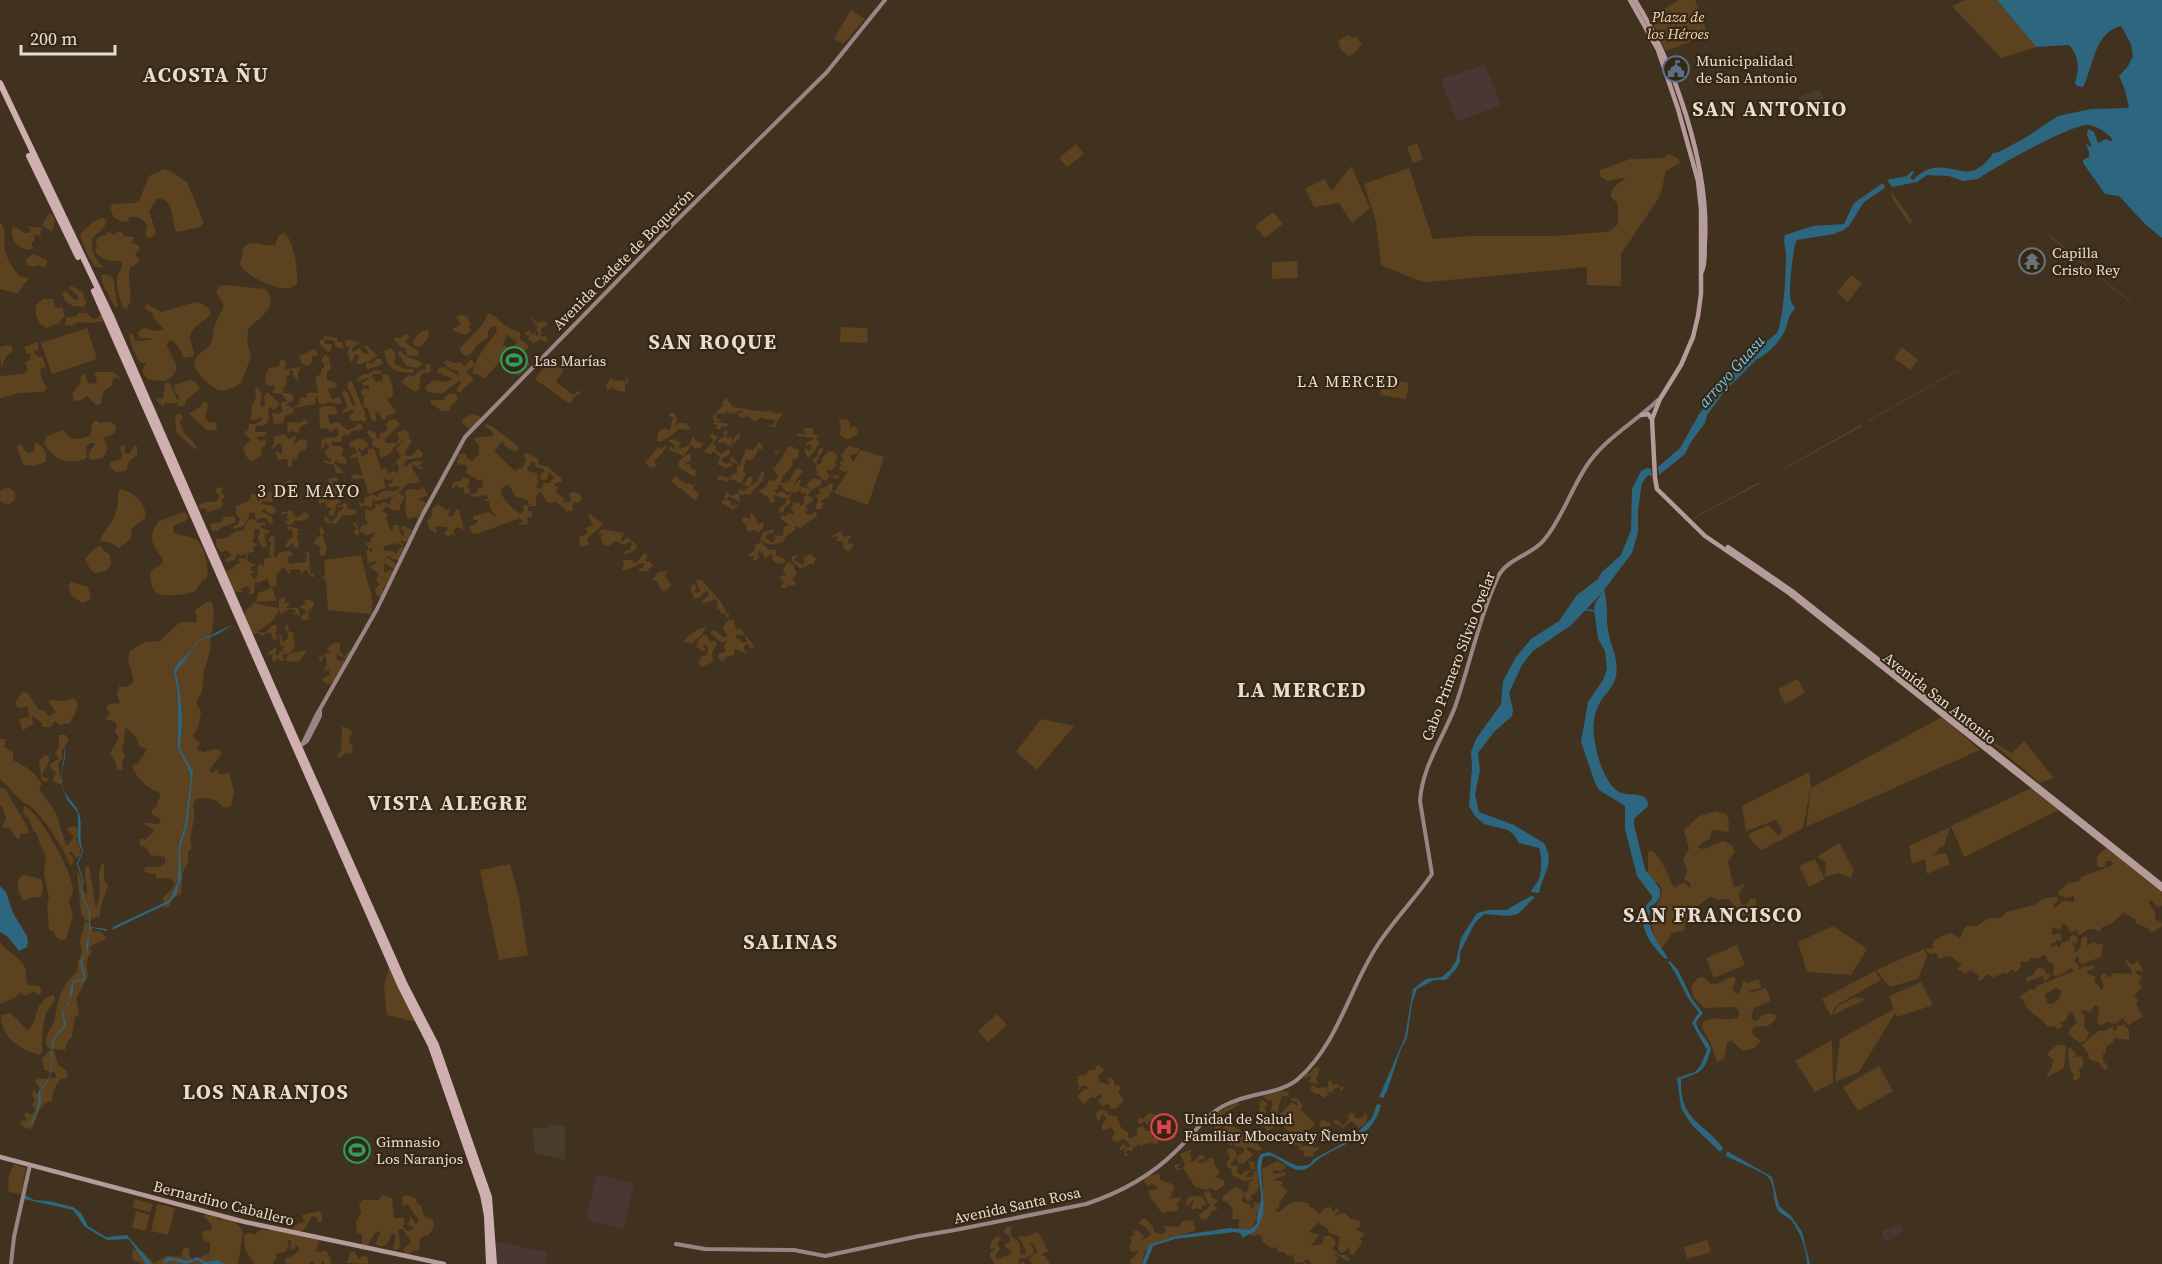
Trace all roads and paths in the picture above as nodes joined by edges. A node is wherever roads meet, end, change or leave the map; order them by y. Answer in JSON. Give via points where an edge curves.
{"nodes":[{"id":1,"x":885,"y":0,"type":"edge"},
{"id":2,"x":1630,"y":0,"type":"edge"},
{"id":3,"x":1635,"y":0,"type":"edge"},
{"id":4,"x":1670,"y":78,"type":"junction"},
{"id":5,"x":0,"y":83,"type":"edge"},
{"id":6,"x":0,"y":92,"type":"edge"},
{"id":7,"x":1660,"y":399,"type":"junction"},
{"id":8,"x":1642,"y":416,"type":"junction"},
{"id":9,"x":1652,"y":419,"type":"junction"},
{"id":10,"x":299,"y":747,"type":"junction"},
{"id":11,"x":2162,"y":887,"type":"edge"},
{"id":12,"x":379,"y":931,"type":"junction"},
{"id":13,"x":1317,"y":1057,"type":"joint"},
{"id":14,"x":0,"y":1157,"type":"edge"},
{"id":15,"x":30,"y":1164,"type":"junction"},
{"id":16,"x":676,"y":1244,"type":"dead end"},
{"id":17,"x":11,"y":1264,"type":"edge"},
{"id":18,"x":444,"y":1264,"type":"edge"},
{"id":19,"x":489,"y":1264,"type":"edge"},
{"id":20,"x":494,"y":1264,"type":"edge"}],
"edges":[{"from":1,"to":10,"type":"main road","name":"Avenida Cadete de Boquerón","via":[[827,72],[465,437],[377,609]]},
{"from":2,"to":4,"type":"main road","name":"Avenida San Antonio"},
{"from":3,"to":4,"type":"main road","name":"Avenida San Antonio","via":[[1661,47]]},
{"from":4,"to":7,"type":"main road","name":"Avenida San Antonio","via":[[1698,180],[1701,294],[1693,337]]},
{"from":5,"to":10,"type":"highway","via":[[111,316]]},
{"from":6,"to":10,"type":"highway","via":[[107,317],[277,707]]},
{"from":7,"to":8,"type":"main road","name":"Cabo Primero Silvio Ovelar"},
{"from":7,"to":9,"type":"main road","name":"Avenida San Antonio"},
{"from":8,"to":9,"type":"main road","via":[[1648,414]]},
{"from":8,"to":13,"type":"main road","name":"Cabo Primero Silvio Ovelar","via":[[1591,460],[1543,542],[1498,577],[1455,706],[1420,790],[1432,873],[1376,948],[1339,1024]]},
{"from":9,"to":11,"type":"main road","name":"Avenida San Antonio","via":[[1658,489],[1700,531],[1789,593]]},
{"from":10,"to":12,"type":"highway"},
{"from":12,"to":19,"type":"highway","via":[[401,987],[431,1046],[458,1118],[483,1195]]},
{"from":12,"to":20,"type":"highway","via":[[436,1045],[489,1197]]},
{"from":13,"to":16,"type":"main road","name":"Avenida Santa Rosa","via":[[1296,1081],[1231,1102],[1214,1112],[1145,1176],[1086,1204],[825,1256],[794,1250],[705,1249]]},
{"from":14,"to":15,"type":"main road","name":"Bernardino Caballero"},
{"from":15,"to":17,"type":"main road"},
{"from":15,"to":18,"type":"main road","name":"Bernardino Caballero","via":[[245,1222]]}]}
